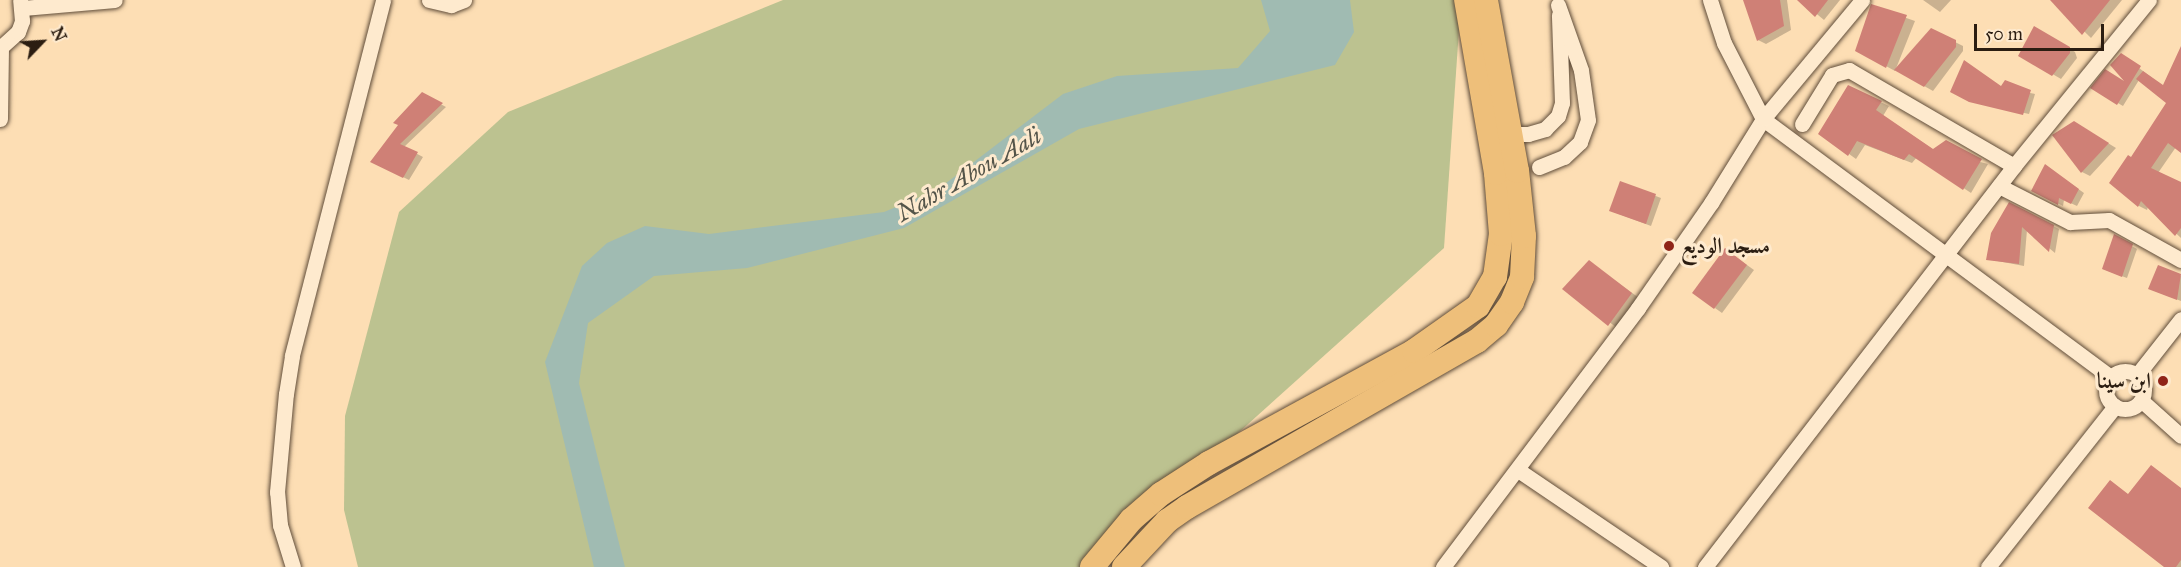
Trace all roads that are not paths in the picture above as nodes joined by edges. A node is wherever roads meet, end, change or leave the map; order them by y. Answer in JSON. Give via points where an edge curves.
{"nodes":[{"id":1,"x":115,"y":0,"type":"edge"},
{"id":2,"x":383,"y":0,"type":"edge"},
{"id":3,"x":429,"y":0,"type":"edge"},
{"id":4,"x":464,"y":0,"type":"edge"},
{"id":5,"x":1466,"y":0,"type":"edge"},
{"id":6,"x":1486,"y":0,"type":"edge"},
{"id":7,"x":1710,"y":0,"type":"edge"},
{"id":8,"x":1862,"y":0,"type":"edge"},
{"id":9,"x":2149,"y":0,"type":"edge"},
{"id":10,"x":1558,"y":2,"type":"edge"},
{"id":11,"x":21,"y":4,"type":"edge"},
{"id":12,"x":0,"y":48,"type":"edge"},
{"id":13,"x":0,"y":119,"type":"edge"},
{"id":14,"x":1763,"y":119,"type":"junction"},
{"id":15,"x":1802,"y":124,"type":"dead end"},
{"id":16,"x":1510,"y":134,"type":"junction"},
{"id":17,"x":2014,"y":166,"type":"junction"},
{"id":18,"x":1539,"y":167,"type":"dead end"},
{"id":19,"x":1999,"y":186,"type":"junction"},
{"id":20,"x":1948,"y":253,"type":"junction"},
{"id":21,"x":2181,"y":260,"type":"edge"},
{"id":22,"x":2181,"y":319,"type":"edge"},
{"id":23,"x":2137,"y":375,"type":"junction"},
{"id":24,"x":2111,"y":376,"type":"junction"},
{"id":25,"x":2142,"y":401,"type":"junction"},
{"id":26,"x":2115,"y":406,"type":"junction"},
{"id":27,"x":2181,"y":436,"type":"edge"},
{"id":28,"x":1518,"y":470,"type":"junction"},
{"id":29,"x":293,"y":567,"type":"edge"},
{"id":30,"x":1092,"y":567,"type":"edge"},
{"id":31,"x":1124,"y":567,"type":"edge"},
{"id":32,"x":1443,"y":567,"type":"edge"},
{"id":33,"x":1661,"y":567,"type":"edge"},
{"id":34,"x":1705,"y":567,"type":"edge"},
{"id":35,"x":1988,"y":567,"type":"edge"}],
"edges":[{"from":1,"to":11,"type":"street"},
{"from":2,"to":29,"type":"street","via":[[287,384],[277,492],[280,525]]},
{"from":3,"to":4,"type":"street","via":[[451,5]]},
{"from":5,"to":30,"type":"main road","via":[[1501,173],[1500,256],[1495,277],[1478,306],[1414,351],[1209,463],[1161,494],[1131,520]]},
{"from":6,"to":16,"type":"main road"},
{"from":7,"to":14,"type":"street","via":[[1724,43]]},
{"from":8,"to":14,"type":"street"},
{"from":9,"to":17,"type":"street"},
{"from":10,"to":16,"type":"street","via":[[1562,103],[1558,116],[1545,129]]},
{"from":10,"to":18,"type":"street","via":[[1581,70],[1587,120],[1580,142],[1564,157]]},
{"from":11,"to":12,"type":"street","via":[[18,32]]},
{"from":12,"to":13,"type":"street"},
{"from":14,"to":20,"type":"street"},
{"from":14,"to":28,"type":"street","via":[[1712,203]]},
{"from":15,"to":17,"type":"street","via":[[1832,75],[1849,70]]},
{"from":16,"to":31,"type":"main road","via":[[1524,236],[1522,277],[1512,302],[1496,325],[1426,372],[1186,507],[1155,532]]},
{"from":17,"to":19,"type":"street"},
{"from":19,"to":20,"type":"street"},
{"from":19,"to":21,"type":"street","via":[[2070,222],[2109,220]]},
{"from":20,"to":24,"type":"street"},
{"from":20,"to":34,"type":"street"},
{"from":22,"to":23,"type":"street"},
{"from":23,"to":24,"type":"street","via":[[2124,370]]},
{"from":23,"to":25,"type":"street","via":[[2145,390]]},
{"from":24,"to":26,"type":"street","via":[[2106,389]]},
{"from":25,"to":26,"type":"street","via":[[2132,408]]},
{"from":25,"to":27,"type":"street"},
{"from":26,"to":35,"type":"street"},
{"from":28,"to":32,"type":"street"},
{"from":28,"to":33,"type":"street"}]}
